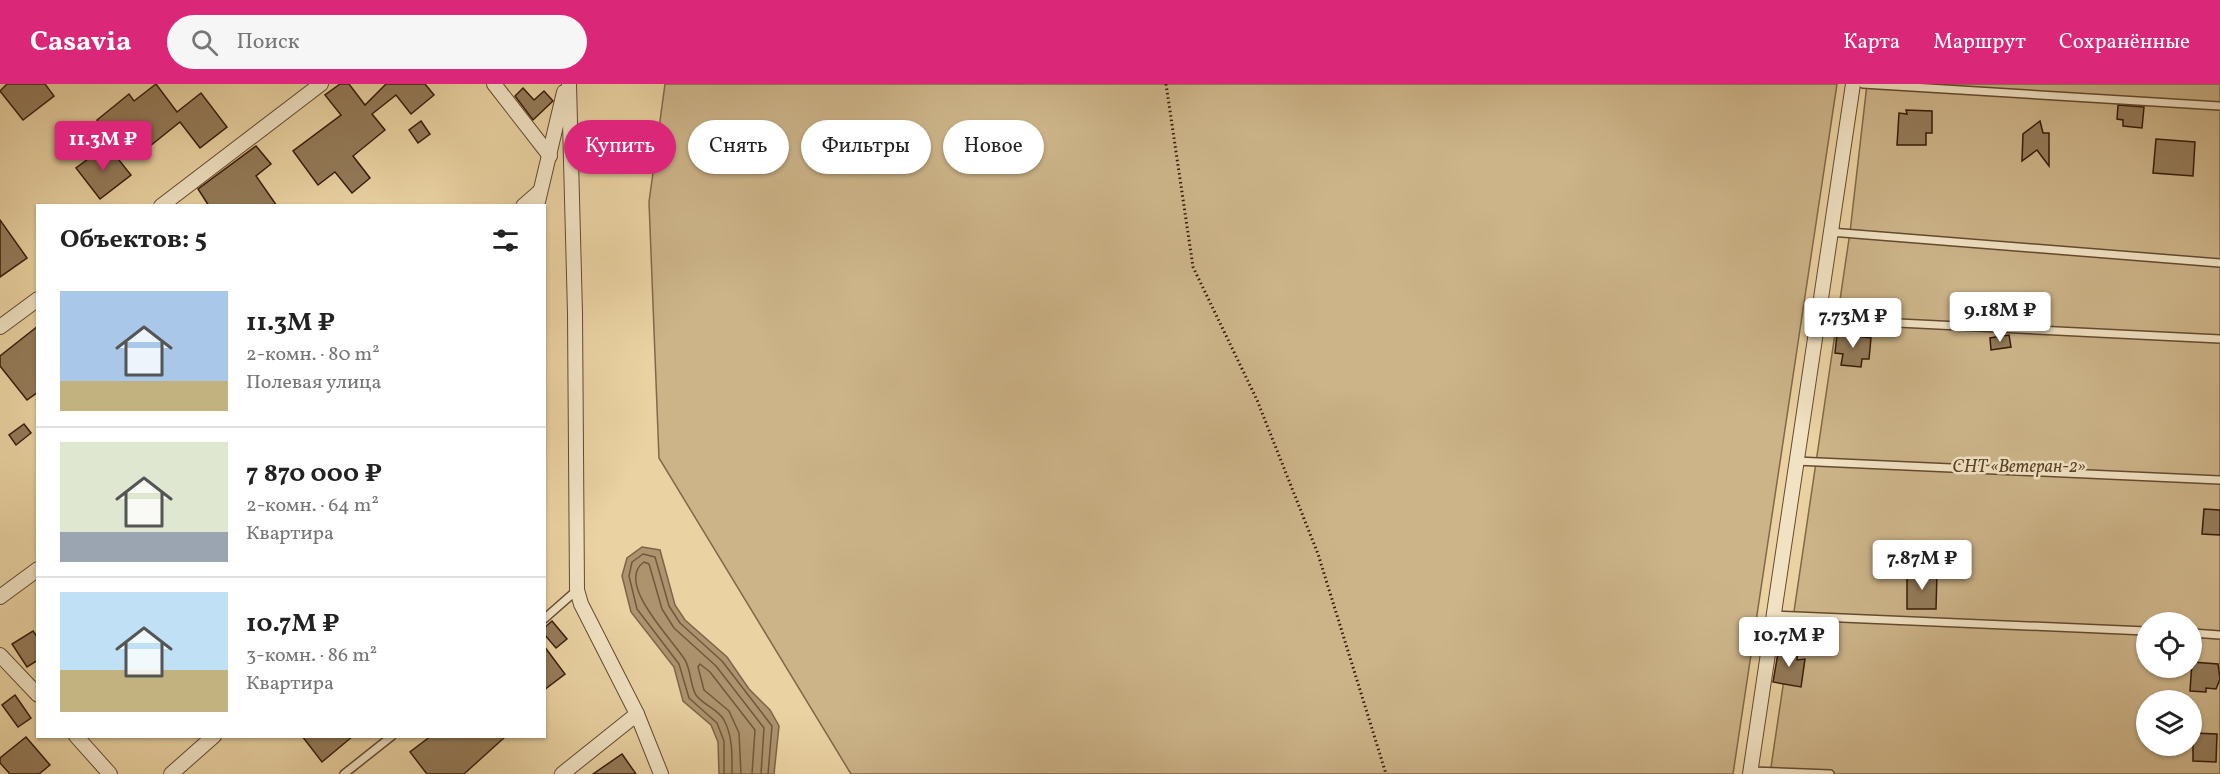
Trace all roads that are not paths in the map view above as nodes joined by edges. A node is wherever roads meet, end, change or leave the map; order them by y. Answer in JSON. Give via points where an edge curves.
{"nodes":[{"id":1,"x":321,"y":84,"type":"edge"},
{"id":2,"x":494,"y":84,"type":"edge"},
{"id":3,"x":567,"y":84,"type":"edge"},
{"id":4,"x":1853,"y":84,"type":"edge"},
{"id":5,"x":1863,"y":84,"type":"edge"},
{"id":6,"x":2220,"y":106,"type":"edge"},
{"id":7,"x":550,"y":156,"type":"junction"},
{"id":8,"x":538,"y":199,"type":"edge"},
{"id":9,"x":164,"y":204,"type":"edge"},
{"id":10,"x":1830,"y":232,"type":"junction"},
{"id":11,"x":2220,"y":263,"type":"edge"},
{"id":12,"x":36,"y":300,"type":"edge"},
{"id":13,"x":1818,"y":319,"type":"junction"},
{"id":14,"x":0,"y":327,"type":"edge"},
{"id":15,"x":2220,"y":339,"type":"edge"},
{"id":16,"x":1796,"y":460,"type":"junction"},
{"id":17,"x":2220,"y":480,"type":"edge"},
{"id":18,"x":36,"y":570,"type":"edge"},
{"id":19,"x":577,"y":590,"type":"junction"},
{"id":20,"x":0,"y":597,"type":"edge"},
{"id":21,"x":1774,"y":615,"type":"junction"},
{"id":22,"x":546,"y":617,"type":"edge"},
{"id":23,"x":2136,"y":631,"type":"edge"},
{"id":24,"x":2202,"y":634,"type":"edge"},
{"id":25,"x":2220,"y":635,"type":"edge"},
{"id":26,"x":0,"y":655,"type":"edge"},
{"id":27,"x":36,"y":693,"type":"edge"},
{"id":28,"x":638,"y":714,"type":"junction"},
{"id":29,"x":78,"y":738,"type":"edge"},
{"id":30,"x":212,"y":738,"type":"edge"},
{"id":31,"x":389,"y":738,"type":"edge"},
{"id":32,"x":1750,"y":772,"type":"edge"},
{"id":33,"x":110,"y":774,"type":"edge"},
{"id":34,"x":171,"y":774,"type":"edge"},
{"id":35,"x":344,"y":774,"type":"edge"},
{"id":36,"x":562,"y":774,"type":"edge"},
{"id":37,"x":661,"y":774,"type":"edge"},
{"id":38,"x":1830,"y":774,"type":"edge"}],
"edges":[{"from":1,"to":9,"type":"street"},
{"from":2,"to":7,"type":"street"},
{"from":3,"to":7,"type":"street"},
{"from":3,"to":19,"type":"street","via":[[575,313]]},
{"from":4,"to":10,"type":"street"},
{"from":5,"to":6,"type":"lane"},
{"from":7,"to":8,"type":"street"},
{"from":10,"to":11,"type":"lane"},
{"from":10,"to":13,"type":"street"},
{"from":12,"to":14,"type":"street"},
{"from":13,"to":15,"type":"lane"},
{"from":13,"to":16,"type":"street"},
{"from":16,"to":17,"type":"lane"},
{"from":16,"to":21,"type":"street"},
{"from":18,"to":20,"type":"street"},
{"from":19,"to":22,"type":"lane"},
{"from":19,"to":28,"type":"street"},
{"from":21,"to":23,"type":"lane"},
{"from":21,"to":32,"type":"street"},
{"from":24,"to":25,"type":"lane"},
{"from":26,"to":27,"type":"street"},
{"from":28,"to":36,"type":"street"},
{"from":28,"to":37,"type":"street"},
{"from":29,"to":33,"type":"street"},
{"from":30,"to":34,"type":"street"},
{"from":31,"to":35,"type":"lane"},
{"from":32,"to":38,"type":"lane"}]}
